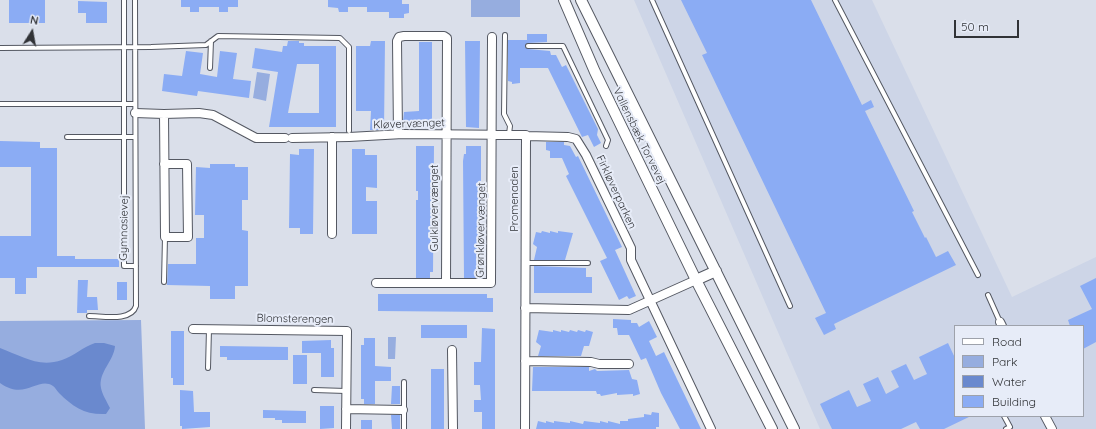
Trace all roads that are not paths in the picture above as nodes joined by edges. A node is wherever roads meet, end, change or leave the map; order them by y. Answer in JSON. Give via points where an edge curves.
{"nodes":[{"id":1,"x":124,"y":0,"type":"edge"},
{"id":2,"x":135,"y":0,"type":"edge"},
{"id":3,"x":564,"y":0,"type":"edge"},
{"id":4,"x":581,"y":0,"type":"edge"},
{"id":5,"x":652,"y":0,"type":"edge"},
{"id":6,"x":835,"y":0,"type":"edge"},
{"id":7,"x":505,"y":34,"type":"dead end"},
{"id":8,"x":492,"y":37,"type":"dead end"},
{"id":9,"x":210,"y":41,"type":"junction"},
{"id":10,"x":528,"y":46,"type":"dead end"},
{"id":11,"x":124,"y":47,"type":"junction"},
{"id":12,"x":135,"y":47,"type":"junction"},
{"id":13,"x":0,"y":48,"type":"edge"},
{"id":14,"x":210,"y":68,"type":"dead end"},
{"id":15,"x":0,"y":104,"type":"edge"},
{"id":16,"x":124,"y":104,"type":"junction"},
{"id":17,"x":135,"y":104,"type":"junction"},
{"id":18,"x":135,"y":113,"type":"junction"},
{"id":19,"x":164,"y":114,"type":"junction"},
{"id":20,"x":349,"y":131,"type":"dead end"},
{"id":21,"x":446,"y":133,"type":"junction"},
{"id":22,"x":398,"y":134,"type":"junction"},
{"id":23,"x":492,"y":134,"type":"junction"},
{"id":24,"x":509,"y":134,"type":"junction"},
{"id":25,"x":526,"y":135,"type":"junction"},
{"id":26,"x":124,"y":136,"type":"junction"},
{"id":27,"x":67,"y":137,"type":"dead end"},
{"id":28,"x":135,"y":137,"type":"junction"},
{"id":29,"x":332,"y":137,"type":"junction"},
{"id":30,"x":606,"y":146,"type":"dead end"},
{"id":31,"x":164,"y":164,"type":"junction"},
{"id":32,"x":332,"y":234,"type":"dead end"},
{"id":33,"x":165,"y":237,"type":"junction"},
{"id":34,"x":525,"y":263,"type":"junction"},
{"id":35,"x":588,"y":263,"type":"dead end"},
{"id":36,"x":136,"y":266,"type":"junction"},
{"id":37,"x":716,"y":271,"type":"junction"},
{"id":38,"x":978,"y":275,"type":"dead end"},
{"id":39,"x":696,"y":280,"type":"junction"},
{"id":40,"x":164,"y":282,"type":"dead end"},
{"id":41,"x":376,"y":283,"type":"dead end"},
{"id":42,"x":446,"y":284,"type":"junction"},
{"id":43,"x":988,"y":295,"type":"dead end"},
{"id":44,"x":651,"y":302,"type":"junction"},
{"id":45,"x":790,"y":306,"type":"dead end"},
{"id":46,"x":525,"y":308,"type":"junction"},
{"id":47,"x":89,"y":316,"type":"dead end"},
{"id":48,"x":1001,"y":324,"type":"edge"},
{"id":49,"x":193,"y":329,"type":"dead end"},
{"id":50,"x":209,"y":329,"type":"junction"},
{"id":51,"x":452,"y":350,"type":"dead end"},
{"id":52,"x":525,"y":361,"type":"junction"},
{"id":53,"x":629,"y":364,"type":"dead end"},
{"id":54,"x":208,"y":368,"type":"dead end"},
{"id":55,"x":404,"y":382,"type":"dead end"},
{"id":56,"x":314,"y":390,"type":"dead end"},
{"id":57,"x":346,"y":391,"type":"junction"},
{"id":58,"x":346,"y":409,"type":"junction"},
{"id":59,"x":404,"y":410,"type":"junction"},
{"id":60,"x":1005,"y":417,"type":"edge"},
{"id":61,"x":1046,"y":417,"type":"edge"},
{"id":62,"x":346,"y":429,"type":"edge"},
{"id":63,"x":404,"y":429,"type":"edge"},
{"id":64,"x":453,"y":429,"type":"edge"},
{"id":65,"x":525,"y":429,"type":"edge"},
{"id":66,"x":711,"y":429,"type":"edge"},
{"id":67,"x":772,"y":429,"type":"edge"},
{"id":68,"x":794,"y":429,"type":"edge"},
{"id":69,"x":1006,"y":429,"type":"edge"},
{"id":70,"x":1052,"y":429,"type":"edge"}],
"edges":[{"from":1,"to":11,"type":"lane","name":"Gymnasievej"},
{"from":2,"to":12,"type":"lane","name":"Gymnasievej"},
{"from":3,"to":39,"type":"street","name":"Vallensbæk Torvevej","via":[[595,72]]},
{"from":4,"to":37,"type":"street","name":"Vallensbæk Torvevej"},
{"from":5,"to":45,"type":"lane"},
{"from":6,"to":38,"type":"lane"},
{"from":7,"to":24,"type":"lane","via":[[504,114],[510,126]]},
{"from":8,"to":23,"type":"street"},
{"from":9,"to":12,"type":"lane","via":[[206,45]]},
{"from":9,"to":14,"type":"lane"},
{"from":9,"to":20,"type":"lane","via":[[218,36],[340,38],[349,47]]},
{"from":10,"to":30,"type":"lane","via":[[563,46],[608,140]]},
{"from":11,"to":12,"type":"lane"},
{"from":11,"to":13,"type":"lane"},
{"from":11,"to":16,"type":"lane","name":"Gymnasievej"},
{"from":12,"to":17,"type":"lane","name":"Gymnasievej"},
{"from":15,"to":16,"type":"lane"},
{"from":16,"to":17,"type":"lane"},
{"from":16,"to":26,"type":"lane","name":"Gymnasievej"},
{"from":17,"to":18,"type":"lane","name":"Gymnasievej"},
{"from":18,"to":19,"type":"street"},
{"from":18,"to":28,"type":"lane","name":"Gymnasievej"},
{"from":19,"to":29,"type":"street","name":"Kløvervænget","via":[[213,116],[256,138]]},
{"from":19,"to":31,"type":"street"},
{"from":21,"to":22,"type":"street","name":"Kløvervænget"},
{"from":21,"to":22,"type":"street","name":"Gulkløvervænget","via":[[447,38],[424,35],[399,37],[397,41]]},
{"from":21,"to":23,"type":"street","name":"Kløvervænget"},
{"from":21,"to":42,"type":"street","name":"Gulkløvervænget"},
{"from":22,"to":29,"type":"street","name":"Kløvervænget"},
{"from":23,"to":24,"type":"street","name":"Kløvervænget"},
{"from":23,"to":42,"type":"street","name":"Grønkløvervænget","via":[[492,281],[488,284]]},
{"from":24,"to":25,"type":"street","name":"Kløvervænget"},
{"from":25,"to":34,"type":"street","name":"Promenaden"},
{"from":25,"to":44,"type":"street","name":"Firkløverparken","via":[[576,138],[630,248],[631,260]]},
{"from":26,"to":27,"type":"lane"},
{"from":26,"to":28,"type":"lane"},
{"from":26,"to":36,"type":"lane","name":"Gymnasievej","via":[[124,266]]},
{"from":28,"to":36,"type":"lane","name":"Gymnasievej"},
{"from":29,"to":32,"type":"street"},
{"from":31,"to":33,"type":"street"},
{"from":31,"to":33,"type":"street","via":[[187,164],[188,237]]},
{"from":33,"to":40,"type":"lane"},
{"from":34,"to":35,"type":"lane"},
{"from":34,"to":46,"type":"street","name":"Promenaden"},
{"from":36,"to":47,"type":"lane","via":[[134,312],[128,316]]},
{"from":37,"to":39,"type":"street"},
{"from":37,"to":68,"type":"street","name":"Vallensbæk Torvevej"},
{"from":39,"to":44,"type":"street"},
{"from":39,"to":67,"type":"street","name":"Vallensbæk Torvevej"},
{"from":41,"to":42,"type":"street","name":"Grønkløvervænget"},
{"from":43,"to":48,"type":"lane"},
{"from":44,"to":46,"type":"street","via":[[629,310]]},
{"from":44,"to":66,"type":"street","name":"Firkløverparken"},
{"from":46,"to":52,"type":"street","name":"Promenaden"},
{"from":49,"to":50,"type":"street","name":"Blomsterengen"},
{"from":50,"to":54,"type":"lane"},
{"from":50,"to":57,"type":"street","name":"Blomsterengen","via":[[347,331]]},
{"from":51,"to":64,"type":"street"},
{"from":52,"to":53,"type":"street"},
{"from":52,"to":65,"type":"street","name":"Promenaden"},
{"from":55,"to":59,"type":"lane"},
{"from":56,"to":57,"type":"lane"},
{"from":57,"to":58,"type":"street","name":"Blomsterengen"},
{"from":58,"to":59,"type":"street"},
{"from":58,"to":62,"type":"street","name":"Blomsterengen"},
{"from":59,"to":63,"type":"lane"},
{"from":60,"to":69,"type":"lane","via":[[1010,427]]},
{"from":61,"to":70,"type":"street"}]}
